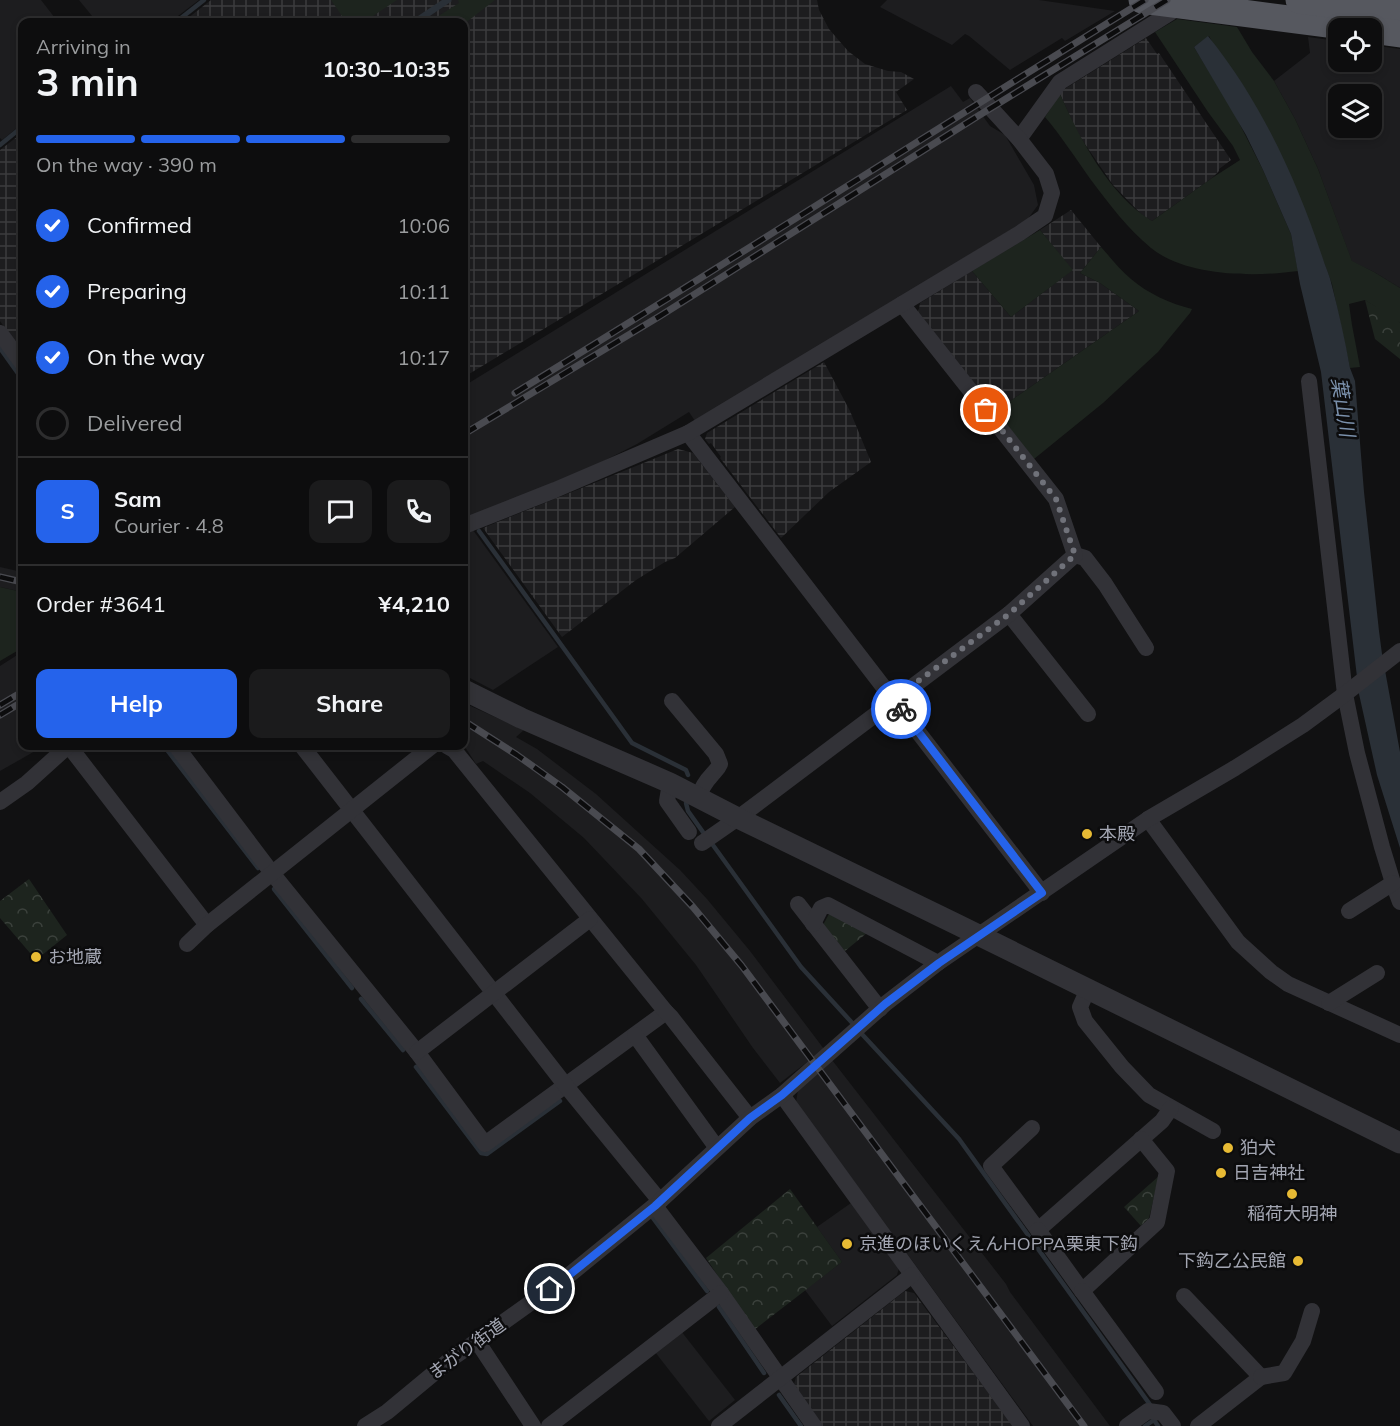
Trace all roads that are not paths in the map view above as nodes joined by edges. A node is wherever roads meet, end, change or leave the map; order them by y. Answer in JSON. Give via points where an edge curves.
{"nodes":[{"id":1,"x":1142,"y":0,"type":"edge"},
{"id":2,"x":1299,"y":0,"type":"edge"},
{"id":3,"x":1173,"y":4,"type":"junction"},
{"id":4,"x":1394,"y":21,"type":"edge"},
{"id":5,"x":1328,"y":24,"type":"edge"},
{"id":6,"x":976,"y":92,"type":"dead end"},
{"id":7,"x":1024,"y":133,"type":"junction"},
{"id":8,"x":902,"y":304,"type":"junction"},
{"id":9,"x":0,"y":333,"type":"edge"},
{"id":10,"x":18,"y":358,"type":"edge"},
{"id":11,"x":1309,"y":381,"type":"dead end"},
{"id":12,"x":688,"y":433,"type":"junction"},
{"id":13,"x":468,"y":524,"type":"edge"},
{"id":14,"x":1075,"y":555,"type":"junction"},
{"id":15,"x":1009,"y":614,"type":"junction"},
{"id":16,"x":1146,"y":648,"type":"dead end"},
{"id":17,"x":1397,"y":657,"type":"edge"},
{"id":18,"x":468,"y":692,"type":"edge"},
{"id":19,"x":1348,"y":692,"type":"junction"},
{"id":20,"x":894,"y":699,"type":"junction"},
{"id":21,"x":672,"y":701,"type":"dead end"},
{"id":22,"x":1088,"y":714,"type":"dead end"},
{"id":23,"x":64,"y":750,"type":"edge"},
{"id":24,"x":71,"y":750,"type":"edge"},
{"id":25,"x":179,"y":750,"type":"edge"},
{"id":26,"x":305,"y":750,"type":"edge"},
{"id":27,"x":427,"y":750,"type":"edge"},
{"id":28,"x":454,"y":750,"type":"edge"},
{"id":29,"x":670,"y":783,"type":"junction"},
{"id":30,"x":698,"y":798,"type":"junction"},
{"id":31,"x":0,"y":802,"type":"edge"},
{"id":32,"x":351,"y":811,"type":"junction"},
{"id":33,"x":738,"y":818,"type":"junction"},
{"id":34,"x":1148,"y":819,"type":"junction"},
{"id":35,"x":272,"y":873,"type":"junction"},
{"id":36,"x":1393,"y":883,"type":"junction"},
{"id":37,"x":1042,"y":893,"type":"junction"},
{"id":38,"x":1400,"y":902,"type":"edge"},
{"id":39,"x":798,"y":904,"type":"dead end"},
{"id":40,"x":1349,"y":911,"type":"dead end"},
{"id":41,"x":590,"y":919,"type":"junction"},
{"id":42,"x":813,"y":924,"type":"junction"},
{"id":43,"x":207,"y":925,"type":"junction"},
{"id":44,"x":980,"y":935,"type":"junction"},
{"id":45,"x":187,"y":944,"type":"dead end"},
{"id":46,"x":939,"y":963,"type":"junction"},
{"id":47,"x":1377,"y":973,"type":"dead end"},
{"id":48,"x":1088,"y":989,"type":"junction"},
{"id":49,"x":494,"y":992,"type":"junction"},
{"id":50,"x":1329,"y":1003,"type":"junction"},
{"id":51,"x":880,"y":1009,"type":"junction"},
{"id":52,"x":666,"y":1012,"type":"junction"},
{"id":53,"x":635,"y":1035,"type":"junction"},
{"id":54,"x":1400,"y":1035,"type":"edge"},
{"id":55,"x":417,"y":1052,"type":"junction"},
{"id":56,"x":566,"y":1086,"type":"junction"},
{"id":57,"x":782,"y":1095,"type":"junction"},
{"id":58,"x":1171,"y":1108,"type":"junction"},
{"id":59,"x":750,"y":1118,"type":"junction"},
{"id":60,"x":1032,"y":1128,"type":"dead end"},
{"id":61,"x":1213,"y":1131,"type":"dead end"},
{"id":62,"x":1141,"y":1139,"type":"junction"},
{"id":63,"x":1400,"y":1143,"type":"edge"},
{"id":64,"x":717,"y":1148,"type":"junction"},
{"id":65,"x":657,"y":1203,"type":"junction"},
{"id":66,"x":1038,"y":1230,"type":"junction"},
{"id":67,"x":912,"y":1275,"type":"junction"},
{"id":68,"x":1082,"y":1291,"type":"junction"},
{"id":69,"x":721,"y":1293,"type":"junction"},
{"id":70,"x":1184,"y":1296,"type":"dead end"},
{"id":71,"x":1312,"y":1311,"type":"dead end"},
{"id":72,"x":477,"y":1341,"type":"junction"},
{"id":73,"x":1261,"y":1377,"type":"junction"},
{"id":74,"x":780,"y":1378,"type":"junction"},
{"id":75,"x":1156,"y":1392,"type":"dead end"},
{"id":76,"x":1161,"y":1417,"type":"edge"},
{"id":77,"x":364,"y":1426,"type":"edge"},
{"id":78,"x":533,"y":1426,"type":"edge"},
{"id":79,"x":549,"y":1426,"type":"edge"},
{"id":80,"x":719,"y":1426,"type":"edge"},
{"id":81,"x":814,"y":1426,"type":"edge"},
{"id":82,"x":1022,"y":1426,"type":"edge"},
{"id":83,"x":1127,"y":1426,"type":"edge"},
{"id":84,"x":1198,"y":1426,"type":"edge"}],
"edges":[{"from":1,"to":3,"type":"highway"},
{"from":2,"to":4,"type":"highway"},
{"from":3,"to":5,"type":"highway"},
{"from":3,"to":7,"type":"street","via":[[1170,13],[1060,82]]},
{"from":6,"to":7,"type":"street"},
{"from":7,"to":8,"type":"street","via":[[1052,193],[1045,216]]},
{"from":8,"to":12,"type":"street"},
{"from":8,"to":14,"type":"street","via":[[1056,499]]},
{"from":9,"to":10,"type":"street"},
{"from":11,"to":19,"type":"street"},
{"from":12,"to":13,"type":"street"},
{"from":12,"to":20,"type":"street"},
{"from":14,"to":15,"type":"street"},
{"from":14,"to":16,"type":"street","via":[[1085,558],[1105,584]]},
{"from":15,"to":20,"type":"street"},
{"from":15,"to":22,"type":"street"},
{"from":17,"to":19,"type":"street","name":"まがり街道"},
{"from":18,"to":29,"type":"street"},
{"from":19,"to":34,"type":"street","name":"まがり街道","via":[[1303,725]]},
{"from":19,"to":36,"type":"street","via":[[1357,753]]},
{"from":20,"to":33,"type":"street"},
{"from":20,"to":37,"type":"street"},
{"from":21,"to":30,"type":"street","via":[[720,764]]},
{"from":23,"to":31,"type":"street"},
{"from":24,"to":43,"type":"street"},
{"from":25,"to":35,"type":"street"},
{"from":26,"to":32,"type":"street"},
{"from":27,"to":32,"type":"street"},
{"from":28,"to":41,"type":"street"},
{"from":29,"to":30,"type":"street"},
{"from":29,"to":33,"type":"street","via":[[667,801],[701,837]]},
{"from":30,"to":33,"type":"street"},
{"from":32,"to":35,"type":"street"},
{"from":32,"to":49,"type":"street"},
{"from":33,"to":44,"type":"street"},
{"from":34,"to":37,"type":"street","name":"まがり街道"},
{"from":34,"to":50,"type":"street","via":[[1238,942],[1288,984]]},
{"from":35,"to":43,"type":"street"},
{"from":35,"to":55,"type":"street"},
{"from":36,"to":38,"type":"street"},
{"from":36,"to":40,"type":"street"},
{"from":37,"to":44,"type":"street","name":"まがり街道"},
{"from":39,"to":42,"type":"street"},
{"from":41,"to":49,"type":"street"},
{"from":41,"to":52,"type":"street"},
{"from":42,"to":46,"type":"street","via":[[820,908],[828,905]]},
{"from":42,"to":51,"type":"street"},
{"from":43,"to":45,"type":"street"},
{"from":44,"to":46,"type":"street","name":"まがり街道"},
{"from":44,"to":48,"type":"street"},
{"from":46,"to":51,"type":"street","name":"まがり街道"},
{"from":47,"to":50,"type":"street"},
{"from":48,"to":58,"type":"street","via":[[1080,1007],[1085,1021],[1149,1095]]},
{"from":48,"to":63,"type":"street"},
{"from":49,"to":55,"type":"street"},
{"from":49,"to":56,"type":"street"},
{"from":50,"to":54,"type":"street"},
{"from":51,"to":57,"type":"street","name":"まがり街道"},
{"from":52,"to":53,"type":"street"},
{"from":52,"to":59,"type":"street"},
{"from":53,"to":56,"type":"street"},
{"from":53,"to":64,"type":"street"},
{"from":55,"to":56,"type":"street","via":[[484,1144]]},
{"from":56,"to":65,"type":"street"},
{"from":57,"to":59,"type":"street","name":"まがり街道"},
{"from":57,"to":67,"type":"street"},
{"from":58,"to":61,"type":"street"},
{"from":58,"to":62,"type":"street"},
{"from":59,"to":64,"type":"street","name":"まがり街道"},
{"from":60,"to":66,"type":"street","via":[[991,1166]]},
{"from":62,"to":66,"type":"street"},
{"from":62,"to":68,"type":"street","via":[[1167,1171],[1156,1222]]},
{"from":64,"to":65,"type":"street","name":"まがり街道"},
{"from":65,"to":69,"type":"street"},
{"from":65,"to":72,"type":"street","name":"まがり街道","via":[[568,1276]]},
{"from":66,"to":68,"type":"street"},
{"from":67,"to":74,"type":"street"},
{"from":67,"to":82,"type":"street"},
{"from":68,"to":75,"type":"street"},
{"from":69,"to":74,"type":"street"},
{"from":69,"to":79,"type":"street"},
{"from":70,"to":73,"type":"street"},
{"from":71,"to":73,"type":"street","via":[[1303,1341],[1284,1372]]},
{"from":72,"to":77,"type":"street","name":"まがり街道"},
{"from":72,"to":78,"type":"street"},
{"from":73,"to":84,"type":"street"},
{"from":74,"to":80,"type":"street"},
{"from":74,"to":81,"type":"street"},
{"from":76,"to":83,"type":"street"}]}
